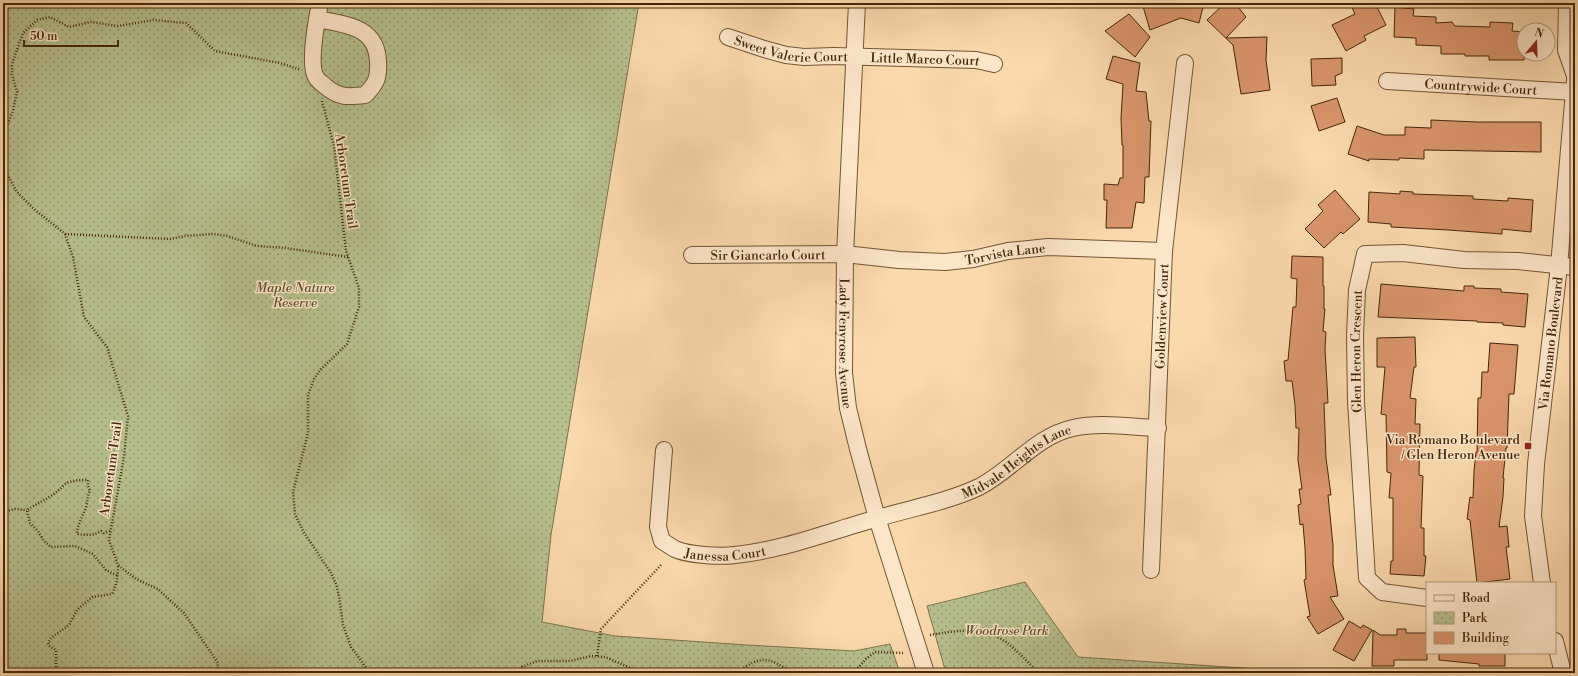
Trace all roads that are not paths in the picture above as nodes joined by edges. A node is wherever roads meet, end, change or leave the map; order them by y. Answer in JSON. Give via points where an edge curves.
{"nodes":[{"id":1,"x":320,"y":3,"type":"edge"},
{"id":2,"x":857,"y":3,"type":"edge"},
{"id":3,"x":1567,"y":3,"type":"edge"},
{"id":4,"x":317,"y":19,"type":"junction"},
{"id":5,"x":728,"y":37,"type":"dead end"},
{"id":6,"x":855,"y":57,"type":"junction"},
{"id":7,"x":1185,"y":63,"type":"dead end"},
{"id":8,"x":994,"y":64,"type":"dead end"},
{"id":9,"x":1575,"y":76,"type":"edge"},
{"id":10,"x":1575,"y":80,"type":"edge"},
{"id":11,"x":1387,"y":81,"type":"dead end"},
{"id":12,"x":1575,"y":92,"type":"edge"},
{"id":13,"x":1164,"y":252,"type":"junction"},
{"id":14,"x":845,"y":254,"type":"junction"},
{"id":15,"x":692,"y":255,"type":"dead end"},
{"id":16,"x":1567,"y":266,"type":"edge"},
{"id":17,"x":1158,"y":428,"type":"junction"},
{"id":18,"x":664,"y":450,"type":"dead end"},
{"id":19,"x":878,"y":518,"type":"junction"},
{"id":20,"x":1151,"y":570,"type":"dead end"},
{"id":21,"x":1542,"y":582,"type":"edge"},
{"id":22,"x":1426,"y":598,"type":"edge"},
{"id":23,"x":1556,"y":645,"type":"edge"},
{"id":24,"x":926,"y":673,"type":"edge"},
{"id":25,"x":1563,"y":673,"type":"edge"}],
"edges":[{"from":1,"to":4,"type":"street"},
{"from":2,"to":6,"type":"street","name":"Lady Fenyrose Avenue"},
{"from":3,"to":9,"type":"street","via":[[1566,50]]},
{"from":4,"to":4,"type":"street","via":[[357,28],[372,39],[378,53],[379,71],[376,84],[365,95],[348,97],[333,93],[315,77],[313,69]]},
{"from":5,"to":6,"type":"street","name":"Sweet Valerie Court","via":[[786,55]]},
{"from":6,"to":8,"type":"street","name":"Little Marco Court","via":[[976,60]]},
{"from":6,"to":14,"type":"street","name":"Lady Fenyrose Avenue"},
{"from":7,"to":13,"type":"street","name":"Goldenview Court"},
{"from":10,"to":12,"type":"street","name":"Via Romano Boulevard"},
{"from":11,"to":12,"type":"street","name":"Countrywide Court"},
{"from":12,"to":16,"type":"street","name":"Via Romano Boulevard"},
{"from":13,"to":14,"type":"street","name":"Torvista Lane","via":[[1048,247],[945,262]]},
{"from":13,"to":17,"type":"street","name":"Goldenview Court"},
{"from":14,"to":15,"type":"street","name":"Sir Giancarlo Court"},
{"from":14,"to":19,"type":"street","name":"Lady Fenyrose Avenue","via":[[844,374],[848,408]]},
{"from":16,"to":21,"type":"street","name":"Via Romano Boulevard","via":[[1536,464],[1533,516]]},
{"from":16,"to":22,"type":"street","name":"Glen Heron Crescent","via":[[1518,261],[1464,260],[1404,253],[1365,254],[1358,290],[1355,336],[1356,402],[1367,578],[1382,592]]},
{"from":17,"to":19,"type":"street","name":"Midvale Heights Lane","via":[[1073,428],[1031,449],[980,486],[946,499]]},
{"from":17,"to":20,"type":"street","name":"Goldenview Court"},
{"from":18,"to":19,"type":"street","name":"Janessa Court","via":[[658,527],[662,541],[676,549],[734,556],[769,549]]},
{"from":19,"to":24,"type":"street","name":"Lady Fenyrose Avenue"},
{"from":23,"to":25,"type":"street"}]}
